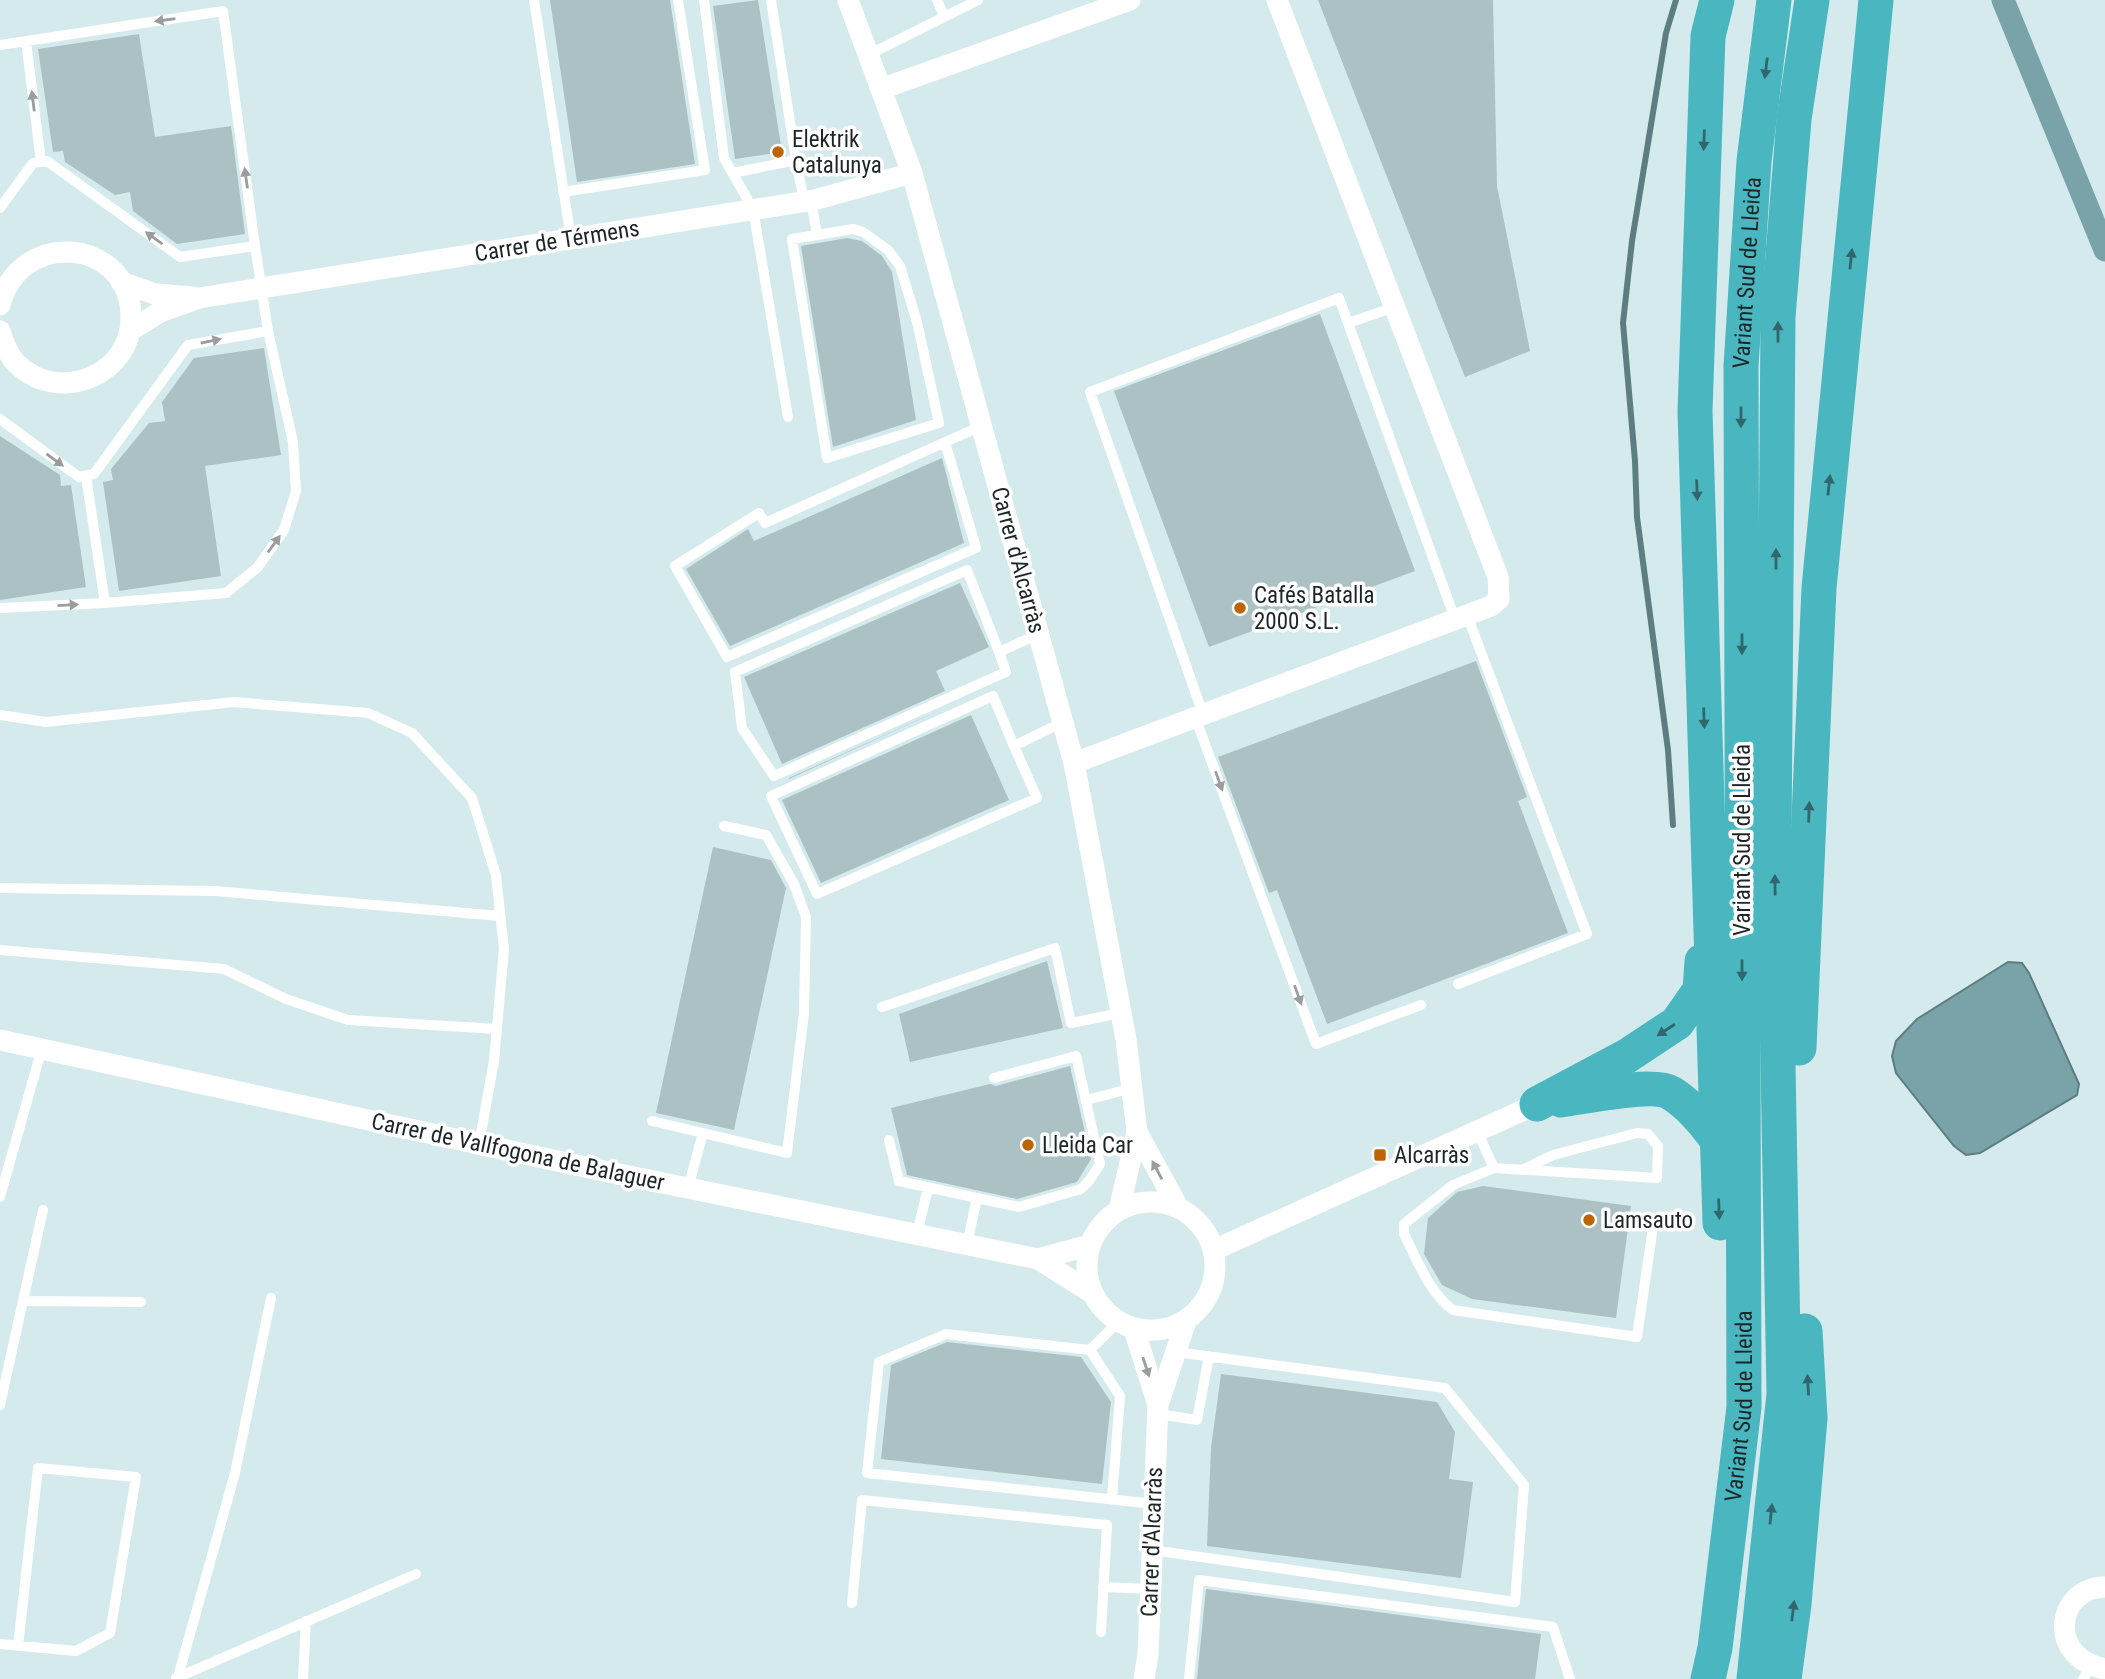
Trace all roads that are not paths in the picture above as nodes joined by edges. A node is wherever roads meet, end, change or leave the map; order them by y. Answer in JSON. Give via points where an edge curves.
{"nodes":[{"id":1,"x":534,"y":0,"type":"edge"},
{"id":2,"x":678,"y":0,"type":"edge"},
{"id":3,"x":704,"y":0,"type":"edge"},
{"id":4,"x":771,"y":0,"type":"edge"},
{"id":5,"x":848,"y":0,"type":"edge"},
{"id":6,"x":937,"y":0,"type":"edge"},
{"id":7,"x":978,"y":0,"type":"edge"},
{"id":8,"x":1130,"y":0,"type":"edge"},
{"id":9,"x":1277,"y":0,"type":"edge"},
{"id":10,"x":1717,"y":0,"type":"edge"},
{"id":11,"x":1774,"y":0,"type":"edge"},
{"id":12,"x":1812,"y":0,"type":"edge"},
{"id":13,"x":1876,"y":0,"type":"edge"},
{"id":14,"x":944,"y":16,"type":"junction"},
{"id":15,"x":26,"y":41,"type":"junction"},
{"id":16,"x":0,"y":45,"type":"edge"},
{"id":17,"x":868,"y":55,"type":"junction"},
{"id":18,"x":881,"y":89,"type":"junction"},
{"id":19,"x":796,"y":160,"type":"junction"},
{"id":20,"x":41,"y":162,"type":"junction"},
{"id":21,"x":733,"y":173,"type":"junction"},
{"id":22,"x":912,"y":173,"type":"junction"},
{"id":23,"x":564,"y":192,"type":"junction"},
{"id":24,"x":808,"y":200,"type":"junction"},
{"id":25,"x":0,"y":208,"type":"edge"},
{"id":26,"x":753,"y":209,"type":"junction"},
{"id":27,"x":817,"y":235,"type":"junction"},
{"id":28,"x":571,"y":239,"type":"junction"},
{"id":29,"x":255,"y":246,"type":"junction"},
{"id":30,"x":121,"y":282,"type":"junction"},
{"id":31,"x":261,"y":288,"type":"junction"},
{"id":32,"x":1,"y":298,"type":"edge"},
{"id":33,"x":199,"y":298,"type":"junction"},
{"id":34,"x":1395,"y":307,"type":"junction"},
{"id":35,"x":1348,"y":323,"type":"junction"},
{"id":36,"x":131,"y":330,"type":"junction"},
{"id":37,"x":0,"y":331,"type":"edge"},
{"id":38,"x":268,"y":331,"type":"junction"},
{"id":39,"x":4,"y":351,"type":"edge"},
{"id":40,"x":788,"y":417,"type":"dead end"},
{"id":41,"x":0,"y":419,"type":"edge"},
{"id":42,"x":981,"y":426,"type":"junction"},
{"id":43,"x":945,"y":442,"type":"junction"},
{"id":44,"x":86,"y":476,"type":"junction"},
{"id":45,"x":105,"y":603,"type":"junction"},
{"id":46,"x":0,"y":608,"type":"edge"},
{"id":47,"x":1461,"y":617,"type":"junction"},
{"id":48,"x":1039,"y":634,"type":"junction"},
{"id":49,"x":999,"y":652,"type":"junction"},
{"id":50,"x":0,"y":715,"type":"edge"},
{"id":51,"x":1199,"y":716,"type":"junction"},
{"id":52,"x":1063,"y":722,"type":"junction"},
{"id":53,"x":1014,"y":746,"type":"junction"},
{"id":54,"x":1074,"y":763,"type":"junction"},
{"id":55,"x":724,"y":825,"type":"dead end"},
{"id":56,"x":1709,"y":877,"type":"junction"},
{"id":57,"x":0,"y":888,"type":"edge"},
{"id":58,"x":500,"y":916,"type":"junction"},
{"id":59,"x":0,"y":950,"type":"edge"},
{"id":60,"x":1458,"y":985,"type":"dead end"},
{"id":61,"x":1421,"y":1005,"type":"dead end"},
{"id":62,"x":882,"y":1007,"type":"dead end"},
{"id":63,"x":1121,"y":1013,"type":"junction"},
{"id":64,"x":497,"y":1029,"type":"junction"},
{"id":65,"x":0,"y":1040,"type":"edge"},
{"id":66,"x":42,"y":1048,"type":"junction"},
{"id":67,"x":994,"y":1077,"type":"dead end"},
{"id":68,"x":1132,"y":1088,"type":"junction"},
{"id":69,"x":1087,"y":1100,"type":"junction"},
{"id":70,"x":1537,"y":1104,"type":"junction"},
{"id":71,"x":652,"y":1121,"type":"dead end"},
{"id":72,"x":1477,"y":1131,"type":"junction"},
{"id":73,"x":1137,"y":1132,"type":"junction"},
{"id":74,"x":703,"y":1133,"type":"junction"},
{"id":75,"x":889,"y":1140,"type":"dead end"},
{"id":76,"x":1717,"y":1140,"type":"junction"},
{"id":77,"x":1795,"y":1143,"type":"junction"},
{"id":78,"x":479,"y":1144,"type":"junction"},
{"id":79,"x":5,"y":1163,"type":"edge"},
{"id":80,"x":1494,"y":1168,"type":"junction"},
{"id":81,"x":1522,"y":1170,"type":"junction"},
{"id":82,"x":688,"y":1188,"type":"junction"},
{"id":83,"x":928,"y":1188,"type":"junction"},
{"id":84,"x":0,"y":1198,"type":"edge"},
{"id":85,"x":977,"y":1198,"type":"junction"},
{"id":86,"x":1178,"y":1207,"type":"junction"},
{"id":87,"x":43,"y":1210,"type":"dead end"},
{"id":88,"x":1119,"y":1210,"type":"junction"},
{"id":89,"x":1653,"y":1227,"type":"dead end"},
{"id":90,"x":917,"y":1234,"type":"junction"},
{"id":91,"x":967,"y":1244,"type":"junction"},
{"id":92,"x":1090,"y":1245,"type":"junction"},
{"id":93,"x":1214,"y":1250,"type":"junction"},
{"id":94,"x":1038,"y":1259,"type":"junction"},
{"id":95,"x":1092,"y":1293,"type":"junction"},
{"id":96,"x":271,"y":1298,"type":"dead end"},
{"id":97,"x":23,"y":1301,"type":"junction"},
{"id":98,"x":141,"y":1302,"type":"dead end"},
{"id":99,"x":1186,"y":1321,"type":"junction"},
{"id":100,"x":1126,"y":1325,"type":"junction"},
{"id":101,"x":1090,"y":1350,"type":"junction"},
{"id":102,"x":1175,"y":1352,"type":"junction"},
{"id":103,"x":1209,"y":1356,"type":"junction"},
{"id":104,"x":1784,"y":1394,"type":"junction"},
{"id":105,"x":0,"y":1405,"type":"edge"},
{"id":106,"x":1158,"y":1410,"type":"junction"},
{"id":107,"x":1112,"y":1499,"type":"junction"},
{"id":108,"x":1154,"y":1504,"type":"junction"},
{"id":109,"x":1152,"y":1550,"type":"junction"},
{"id":110,"x":416,"y":1573,"type":"dead end"},
{"id":111,"x":1103,"y":1587,"type":"junction"},
{"id":112,"x":2105,"y":1587,"type":"edge"},
{"id":113,"x":1151,"y":1588,"type":"junction"},
{"id":114,"x":852,"y":1603,"type":"dead end"},
{"id":115,"x":306,"y":1621,"type":"junction"},
{"id":116,"x":1101,"y":1632,"type":"dead end"},
{"id":117,"x":0,"y":1645,"type":"edge"},
{"id":118,"x":18,"y":1646,"type":"junction"},
{"id":119,"x":1712,"y":1664,"type":"edge"},
{"id":120,"x":2093,"y":1672,"type":"edge"},
{"id":121,"x":175,"y":1678,"type":"edge"},
{"id":122,"x":303,"y":1679,"type":"edge"},
{"id":123,"x":1144,"y":1679,"type":"edge"},
{"id":124,"x":1189,"y":1679,"type":"edge"},
{"id":125,"x":1570,"y":1679,"type":"edge"},
{"id":126,"x":1754,"y":1679,"type":"edge"},
{"id":127,"x":1784,"y":1679,"type":"edge"}],
"edges":[{"from":1,"to":23,"type":"lane"},
{"from":2,"to":23,"type":"lane","via":[[705,170]]},
{"from":3,"to":21,"type":"lane","via":[[724,158]]},
{"from":4,"to":19,"type":"lane"},
{"from":5,"to":17,"type":"street","name":"Carrer d'Alcarràs"},
{"from":6,"to":14,"type":"lane"},
{"from":7,"to":14,"type":"lane"},
{"from":8,"to":18,"type":"street"},
{"from":9,"to":34,"type":"street"},
{"from":10,"to":56,"type":"highway","one_way":true,"via":[[1708,36],[1695,411]]},
{"from":11,"to":119,"type":"highway","name":"Variant Sud de Lleida","one_way":true,"via":[[1754,161],[1741,366],[1744,1407]]},
{"from":104,"to":12,"type":"highway","name":"Variant Sud de Lleida","one_way":true,"via":[[1774,844],[1778,317],[1794,119]]},
{"from":77,"to":13,"type":"highway","one_way":true,"via":[[1819,589]]},
{"from":14,"to":17,"type":"lane"},
{"from":15,"to":16,"type":"lane"},
{"from":20,"to":15,"type":"lane","one_way":true},
{"from":29,"to":15,"type":"lane","one_way":true,"via":[[223,11]]},
{"from":17,"to":18,"type":"street","name":"Carrer d'Alcarràs"},
{"from":18,"to":22,"type":"street","name":"Carrer d'Alcarràs"},
{"from":19,"to":21,"type":"lane"},
{"from":19,"to":24,"type":"lane"},
{"from":20,"to":25,"type":"lane","via":[[33,163]]},
{"from":29,"to":20,"type":"lane","one_way":true,"via":[[180,257],[47,161]]},
{"from":21,"to":26,"type":"lane"},
{"from":22,"to":24,"type":"street","name":"Carrer de Térmens"},
{"from":22,"to":42,"type":"street","name":"Carrer d'Alcarràs"},
{"from":23,"to":28,"type":"lane"},
{"from":24,"to":26,"type":"street","name":"Carrer de Térmens"},
{"from":24,"to":27,"type":"lane"},
{"from":26,"to":28,"type":"street","name":"Carrer de Térmens"},
{"from":26,"to":40,"type":"lane"},
{"from":27,"to":27,"type":"lane","via":[[792,239],[827,458],[939,423],[900,266],[888,250],[863,232],[853,229]]},
{"from":28,"to":31,"type":"street","name":"Carrer de Térmens"},
{"from":29,"to":31,"type":"lane"},
{"from":30,"to":32,"type":"street","via":[[107,266],[89,256],[69,251],[48,253],[29,261],[14,275]]},
{"from":30,"to":33,"type":"street","name":"Carrer de Térmens","via":[[155,294]]},
{"from":30,"to":36,"type":"street","via":[[132,313]]},
{"from":31,"to":33,"type":"street","name":"Carrer de Térmens"},
{"from":31,"to":38,"type":"lane"},
{"from":33,"to":36,"type":"street","name":"Carrer de Térmens","via":[[160,312]]},
{"from":34,"to":35,"type":"lane"},
{"from":34,"to":47,"type":"street","via":[[1498,577],[1496,603]]},
{"from":35,"to":47,"type":"lane"},
{"from":35,"to":51,"type":"lane","via":[[1339,298],[1090,392]]},
{"from":36,"to":39,"type":"street","via":[[111,366],[94,378],[74,383],[53,383],[34,376]]},
{"from":37,"to":39,"type":"street"},
{"from":44,"to":38,"type":"lane","one_way":true,"via":[[94,474],[188,345]]},
{"from":45,"to":38,"type":"lane","one_way":true,"via":[[226,593],[257,568],[284,530],[296,491],[293,442]]},
{"from":41,"to":44,"type":"lane","one_way":true,"via":[[79,477]]},
{"from":42,"to":43,"type":"lane"},
{"from":42,"to":48,"type":"street","name":"Carrer d'Alcarràs"},
{"from":43,"to":43,"type":"lane","via":[[765,523],[759,513],[676,566],[727,657],[976,548]]},
{"from":44,"to":45,"type":"lane"},
{"from":46,"to":45,"type":"lane","one_way":true},
{"from":47,"to":51,"type":"street"},
{"from":47,"to":60,"type":"lane","via":[[1587,934]]},
{"from":48,"to":49,"type":"lane"},
{"from":48,"to":52,"type":"street","name":"Carrer d'Alcarràs"},
{"from":49,"to":49,"type":"lane","via":[[967,570],[735,672],[742,727],[774,776],[1006,671]]},
{"from":50,"to":58,"type":"lane","via":[[46,722],[234,702],[368,713],[412,733],[472,798],[496,875]]},
{"from":51,"to":54,"type":"street"},
{"from":51,"to":61,"type":"lane","one_way":true,"via":[[1316,1044]]},
{"from":52,"to":53,"type":"lane"},
{"from":52,"to":54,"type":"street","name":"Carrer d'Alcarràs"},
{"from":53,"to":53,"type":"lane","via":[[993,696],[771,796],[817,894],[1037,798]]},
{"from":54,"to":63,"type":"street","name":"Carrer d'Alcarràs"},
{"from":55,"to":74,"type":"lane","via":[[766,835],[794,884],[806,917],[804,1013],[787,1153]]},
{"from":56,"to":70,"type":"highway","one_way":true,"via":[[1700,990],[1677,1023],[1627,1056]]},
{"from":56,"to":76,"type":"highway"},
{"from":57,"to":58,"type":"lane","via":[[215,891]]},
{"from":58,"to":64,"type":"lane","via":[[504,949]]},
{"from":59,"to":64,"type":"lane","via":[[225,969],[286,999],[348,1020]]},
{"from":62,"to":63,"type":"lane","via":[[1055,948],[1071,1023]]},
{"from":63,"to":68,"type":"street","name":"Carrer d'Alcarràs"},
{"from":64,"to":78,"type":"lane"},
{"from":65,"to":66,"type":"street","name":"Carrer de Vallfogona de Balaguer"},
{"from":66,"to":78,"type":"street","name":"Carrer de Vallfogona de Balaguer"},
{"from":66,"to":79,"type":"lane"},
{"from":67,"to":69,"type":"lane","via":[[1076,1056]]},
{"from":68,"to":69,"type":"lane"},
{"from":68,"to":73,"type":"street","name":"Carrer d'Alcarràs"},
{"from":69,"to":85,"type":"lane","via":[[1100,1164],[1089,1181],[1080,1189],[1019,1208]]},
{"from":70,"to":72,"type":"street"},
{"from":70,"to":76,"type":"highway","via":[[1629,1090],[1669,1091]]},
{"from":71,"to":74,"type":"lane"},
{"from":72,"to":80,"type":"lane"},
{"from":72,"to":93,"type":"street"},
{"from":86,"to":73,"type":"street","name":"Carrer d'Alcarràs","one_way":true},
{"from":73,"to":88,"type":"street","name":"Carrer d'Alcarràs"},
{"from":74,"to":82,"type":"lane"},
{"from":75,"to":83,"type":"lane","via":[[898,1181]]},
{"from":76,"to":119,"type":"highway","one_way":true,"via":[[1726,1417]]},
{"from":77,"to":104,"type":"highway"},
{"from":127,"to":77,"type":"highway","one_way":true,"via":[[1810,1418]]},
{"from":78,"to":82,"type":"street","name":"Carrer de Vallfogona de Balaguer"},
{"from":79,"to":84,"type":"lane"},
{"from":80,"to":81,"type":"lane"},
{"from":80,"to":89,"type":"lane","via":[[1452,1185],[1404,1224],[1404,1234],[1433,1287],[1454,1310],[1637,1337]]},
{"from":81,"to":81,"type":"lane","via":[[1657,1178],[1658,1146],[1648,1134],[1637,1133],[1553,1155]]},
{"from":82,"to":90,"type":"street","name":"Carrer de Vallfogona de Balaguer"},
{"from":83,"to":85,"type":"lane"},
{"from":83,"to":90,"type":"lane"},
{"from":85,"to":91,"type":"lane"},
{"from":86,"to":88,"type":"street","via":[[1148,1202]]},
{"from":86,"to":93,"type":"street","via":[[1200,1225]]},
{"from":87,"to":97,"type":"lane"},
{"from":88,"to":92,"type":"street","via":[[1105,1221]]},
{"from":90,"to":91,"type":"street","name":"Carrer de Vallfogona de Balaguer"},
{"from":91,"to":94,"type":"street","name":"Carrer de Vallfogona de Balaguer"},
{"from":92,"to":94,"type":"street"},
{"from":92,"to":95,"type":"street","via":[[1087,1269]]},
{"from":93,"to":99,"type":"street","via":[[1215,1277],[1205,1302]]},
{"from":94,"to":95,"type":"street"},
{"from":95,"to":100,"type":"street","via":[[1109,1315]]},
{"from":96,"to":121,"type":"lane","via":[[235,1473]]},
{"from":97,"to":98,"type":"lane"},
{"from":97,"to":105,"type":"lane"},
{"from":99,"to":100,"type":"street","via":[[1160,1330]]},
{"from":99,"to":102,"type":"street","name":"Carrer d'Alcarràs"},
{"from":100,"to":101,"type":"lane"},
{"from":100,"to":106,"type":"street","name":"Carrer d'Alcarràs","one_way":true},
{"from":101,"to":107,"type":"lane","via":[[1120,1396]]},
{"from":101,"to":107,"type":"lane","via":[[946,1334],[879,1362],[867,1473]]},
{"from":102,"to":103,"type":"lane"},
{"from":102,"to":106,"type":"street","name":"Carrer d'Alcarràs"},
{"from":103,"to":106,"type":"lane","via":[[1198,1420]]},
{"from":103,"to":109,"type":"lane","via":[[1445,1388],[1524,1485],[1515,1602]]},
{"from":126,"to":104,"type":"highway","name":"Variant Sud de Lleida","one_way":true},
{"from":106,"to":108,"type":"street","name":"Carrer d'Alcarràs"},
{"from":107,"to":108,"type":"lane"},
{"from":108,"to":109,"type":"street","name":"Carrer d'Alcarràs"},
{"from":109,"to":113,"type":"street","name":"Carrer d'Alcarràs"},
{"from":110,"to":115,"type":"lane"},
{"from":111,"to":113,"type":"lane"},
{"from":111,"to":114,"type":"lane","via":[[1107,1525],[862,1500]]},
{"from":111,"to":116,"type":"lane"},
{"from":112,"to":120,"type":"street","via":[[2077,1598],[2064,1622],[2070,1650]]},
{"from":113,"to":123,"type":"street","name":"Carrer d'Alcarràs"},
{"from":115,"to":121,"type":"lane"},
{"from":115,"to":122,"type":"lane"},
{"from":117,"to":118,"type":"lane"},
{"from":118,"to":118,"type":"lane","via":[[76,1651],[110,1633],[136,1477],[38,1468]]},
{"from":124,"to":125,"type":"lane","via":[[1199,1580],[1553,1627]]}]}
